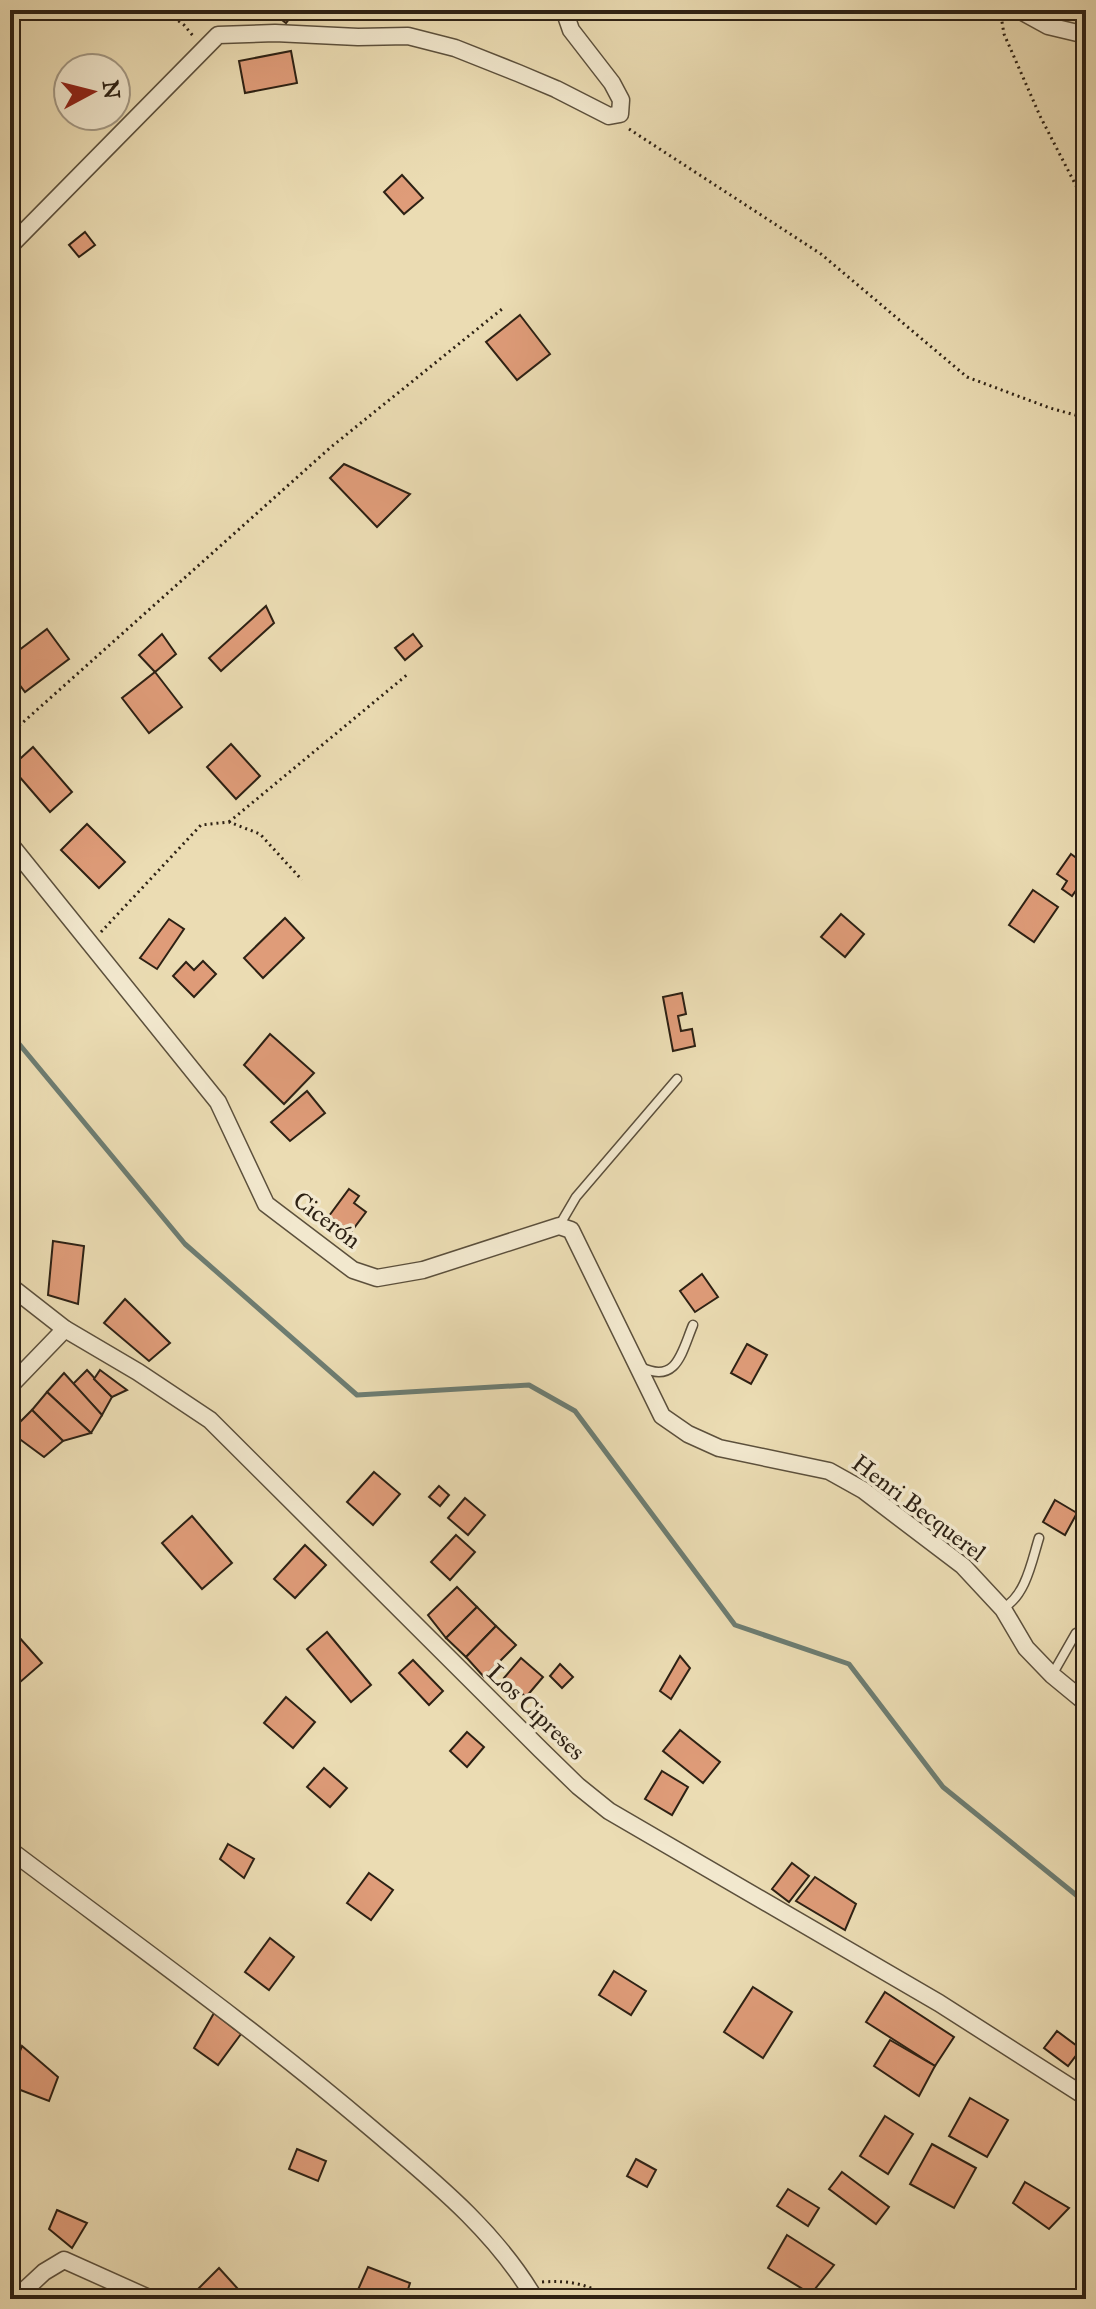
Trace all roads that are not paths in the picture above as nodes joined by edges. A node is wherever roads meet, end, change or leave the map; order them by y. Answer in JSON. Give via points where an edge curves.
{"nodes":[{"id":1,"x":564,"y":10,"type":"edge"},
{"id":2,"x":1019,"y":10,"type":"edge"},
{"id":3,"x":1086,"y":35,"type":"edge"},
{"id":4,"x":10,"y":246,"type":"edge"},
{"id":5,"x":10,"y":844,"type":"edge"},
{"id":6,"x":677,"y":1079,"type":"dead end"},
{"id":7,"x":559,"y":1226,"type":"junction"},
{"id":8,"x":10,"y":1286,"type":"edge"},
{"id":9,"x":693,"y":1325,"type":"dead end"},
{"id":10,"x":65,"y":1329,"type":"junction"},
{"id":11,"x":637,"y":1365,"type":"junction"},
{"id":12,"x":10,"y":1386,"type":"edge"},
{"id":13,"x":1039,"y":1538,"type":"dead end"},
{"id":14,"x":1003,"y":1609,"type":"junction"},
{"id":15,"x":1086,"y":1630,"type":"edge"},
{"id":16,"x":1052,"y":1675,"type":"junction"},
{"id":17,"x":1086,"y":1703,"type":"edge"},
{"id":18,"x":10,"y":1850,"type":"edge"},
{"id":19,"x":1086,"y":2097,"type":"edge"},
{"id":20,"x":15,"y":2299,"type":"edge"},
{"id":21,"x":151,"y":2299,"type":"edge"},
{"id":22,"x":535,"y":2299,"type":"edge"}],
"edges":[{"from":1,"to":4,"type":"street","via":[[571,30],[612,83],[621,100],[620,114],[609,116],[518,73],[408,36],[218,35]]},
{"from":2,"to":3,"type":"street","via":[[1048,26]]},
{"from":5,"to":7,"type":"street","name":"Cicerón","via":[[218,1102],[266,1204],[353,1270],[377,1278],[423,1270]]},
{"from":6,"to":7,"type":"lane","via":[[576,1197]]},
{"from":7,"to":11,"type":"street","via":[[571,1230]]},
{"from":8,"to":10,"type":"street","name":"Los Cipreses"},
{"from":9,"to":11,"type":"lane","via":[[671,1369],[659,1373]]},
{"from":10,"to":12,"type":"street"},
{"from":10,"to":19,"type":"street","name":"Los Cipreses","via":[[210,1420],[467,1678],[609,1811],[939,2003]]},
{"from":11,"to":14,"type":"street","name":"Henri Becquerel","via":[[662,1416],[688,1434],[719,1448],[829,1471],[863,1490],[963,1566]]},
{"from":13,"to":14,"type":"lane","via":[[1020,1590]]},
{"from":14,"to":16,"type":"street","name":"Henri Becquerel","via":[[1026,1648]]},
{"from":15,"to":16,"type":"lane","via":[[1076,1633]]},
{"from":16,"to":17,"type":"street","name":"Henri Becquerel"},
{"from":18,"to":22,"type":"street","via":[[319,2084],[449,2194],[504,2252]]},
{"from":20,"to":21,"type":"street","via":[[64,2260]]}]}
